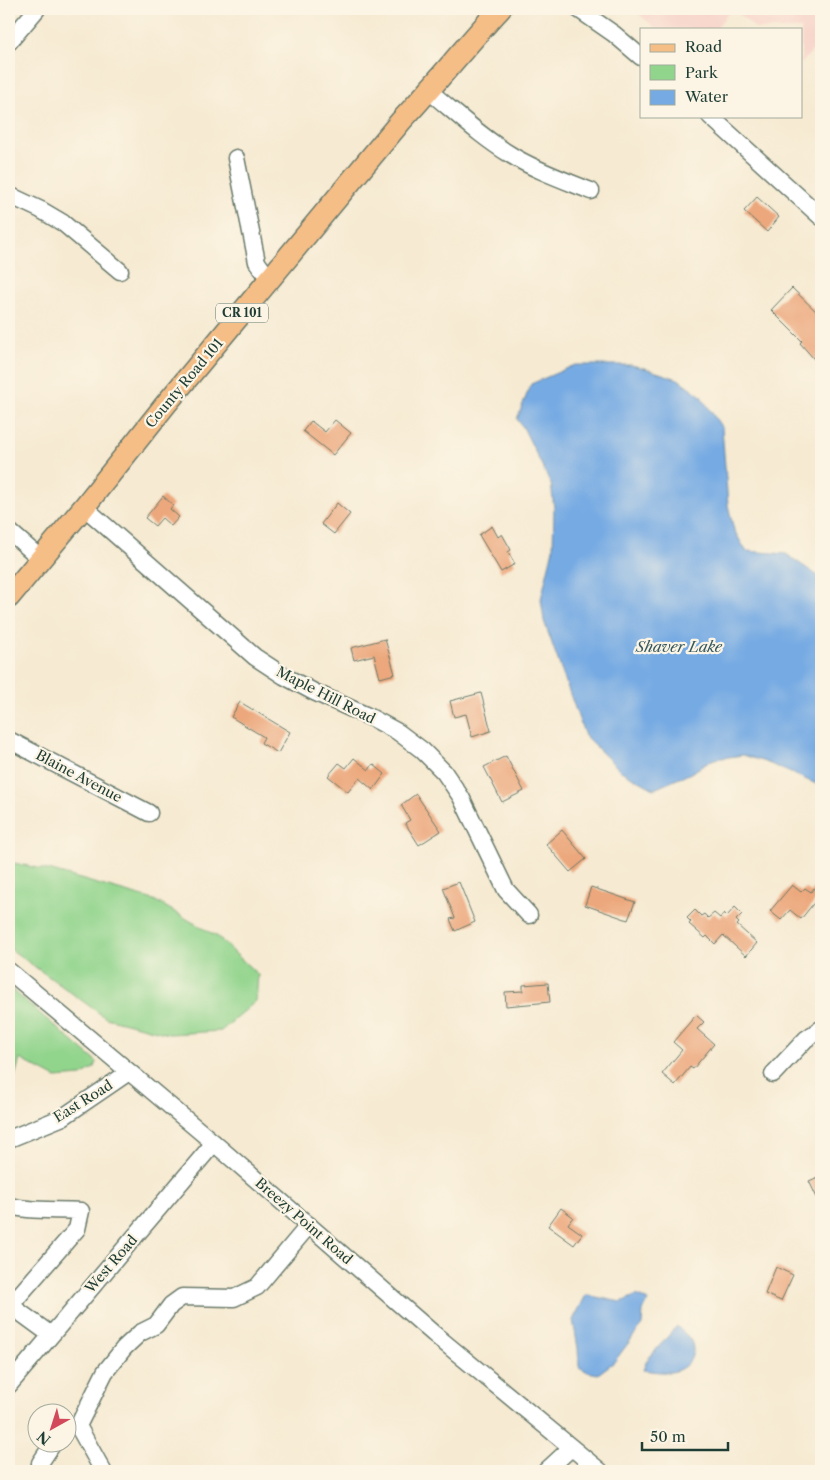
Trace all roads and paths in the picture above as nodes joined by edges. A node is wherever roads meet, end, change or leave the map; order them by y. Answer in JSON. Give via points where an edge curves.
{"nodes":[{"id":1,"x":37,"y":9,"type":"edge"},
{"id":2,"x":495,"y":9,"type":"edge"},
{"id":3,"x":500,"y":9,"type":"edge"},
{"id":4,"x":578,"y":9,"type":"edge"},
{"id":5,"x":478,"y":33,"type":"junction"},
{"id":6,"x":9,"y":42,"type":"edge"},
{"id":7,"x":640,"y":56,"type":"edge"},
{"id":8,"x":429,"y":91,"type":"junction"},
{"id":9,"x":718,"y":119,"type":"edge"},
{"id":10,"x":236,"y":158,"type":"dead end"},
{"id":11,"x":591,"y":191,"type":"dead end"},
{"id":12,"x":9,"y":195,"type":"edge"},
{"id":13,"x":821,"y":217,"type":"edge"},
{"id":14,"x":120,"y":271,"type":"dead end"},
{"id":15,"x":272,"y":277,"type":"junction"},
{"id":16,"x":84,"y":507,"type":"junction"},
{"id":17,"x":9,"y":531,"type":"edge"},
{"id":18,"x":40,"y":559,"type":"junction"},
{"id":19,"x":9,"y":597,"type":"edge"},
{"id":20,"x":9,"y":740,"type":"edge"},
{"id":21,"x":149,"y":813,"type":"dead end"},
{"id":22,"x":529,"y":915,"type":"dead end"},
{"id":23,"x":9,"y":971,"type":"edge"},
{"id":24,"x":821,"y":1029,"type":"edge"},
{"id":25,"x":129,"y":1072,"type":"junction"},
{"id":26,"x":773,"y":1074,"type":"dead end"},
{"id":27,"x":9,"y":1139,"type":"edge"},
{"id":28,"x":214,"y":1143,"type":"junction"},
{"id":29,"x":9,"y":1206,"type":"edge"},
{"id":30,"x":309,"y":1225,"type":"junction"},
{"id":31,"x":10,"y":1306,"type":"edge"},
{"id":32,"x":51,"y":1335,"type":"junction"},
{"id":33,"x":9,"y":1386,"type":"edge"},
{"id":34,"x":78,"y":1419,"type":"edge"},
{"id":35,"x":78,"y":1435,"type":"edge"},
{"id":36,"x":571,"y":1448,"type":"junction"},
{"id":37,"x":47,"y":1452,"type":"edge"},
{"id":38,"x":40,"y":1471,"type":"edge"},
{"id":39,"x":103,"y":1471,"type":"edge"},
{"id":40,"x":546,"y":1471,"type":"edge"},
{"id":41,"x":600,"y":1471,"type":"edge"}],
"edges":[{"from":1,"to":6,"type":"street"},
{"from":2,"to":5,"type":"main road","name":"County Road 101","number":"CR 101"},
{"from":3,"to":5,"type":"main road","name":"County Road 101","number":"CR 101"},
{"from":4,"to":7,"type":"street"},
{"from":5,"to":8,"type":"main road","name":"County Road 101","number":"CR 101"},
{"from":8,"to":11,"type":"street","via":[[474,129],[526,164]]},
{"from":8,"to":15,"type":"main road","name":"County Road 101","number":"CR 101"},
{"from":9,"to":13,"type":"street"},
{"from":10,"to":15,"type":"street","via":[[257,262]]},
{"from":12,"to":14,"type":"street","via":[[63,223]]},
{"from":15,"to":16,"type":"main road","name":"County Road 101","number":"CR 101"},
{"from":16,"to":18,"type":"main road","name":"County Road 101","number":"CR 101"},
{"from":16,"to":22,"type":"street","name":"Maple Hill Road","via":[[255,657],[314,692],[398,732],[422,750],[444,772],[461,797],[506,890]]},
{"from":17,"to":18,"type":"street"},
{"from":18,"to":19,"type":"main road","name":"County Road 101","number":"CR 101"},
{"from":20,"to":21,"type":"street","name":"Blaine Avenue"},
{"from":23,"to":25,"type":"street","name":"Breezy Point Road"},
{"from":24,"to":26,"type":"street","via":[[806,1039]]},
{"from":25,"to":27,"type":"street","name":"East Road","via":[[63,1117]]},
{"from":25,"to":28,"type":"street","name":"Breezy Point Road"},
{"from":28,"to":30,"type":"street","name":"Breezy Point Road"},
{"from":28,"to":32,"type":"street","name":"West Road"},
{"from":29,"to":31,"type":"street","via":[[81,1211],[77,1229]]},
{"from":30,"to":34,"type":"street","via":[[257,1287],[234,1298],[182,1297],[171,1305],[156,1325],[140,1332],[104,1372]]},
{"from":30,"to":36,"type":"street","name":"Breezy Point Road"},
{"from":31,"to":32,"type":"street"},
{"from":32,"to":33,"type":"street","name":"West Road"},
{"from":35,"to":39,"type":"street"},
{"from":36,"to":40,"type":"street"},
{"from":36,"to":41,"type":"street","name":"Breezy Point Road"},
{"from":37,"to":38,"type":"street","via":[[40,1462]]}]}
